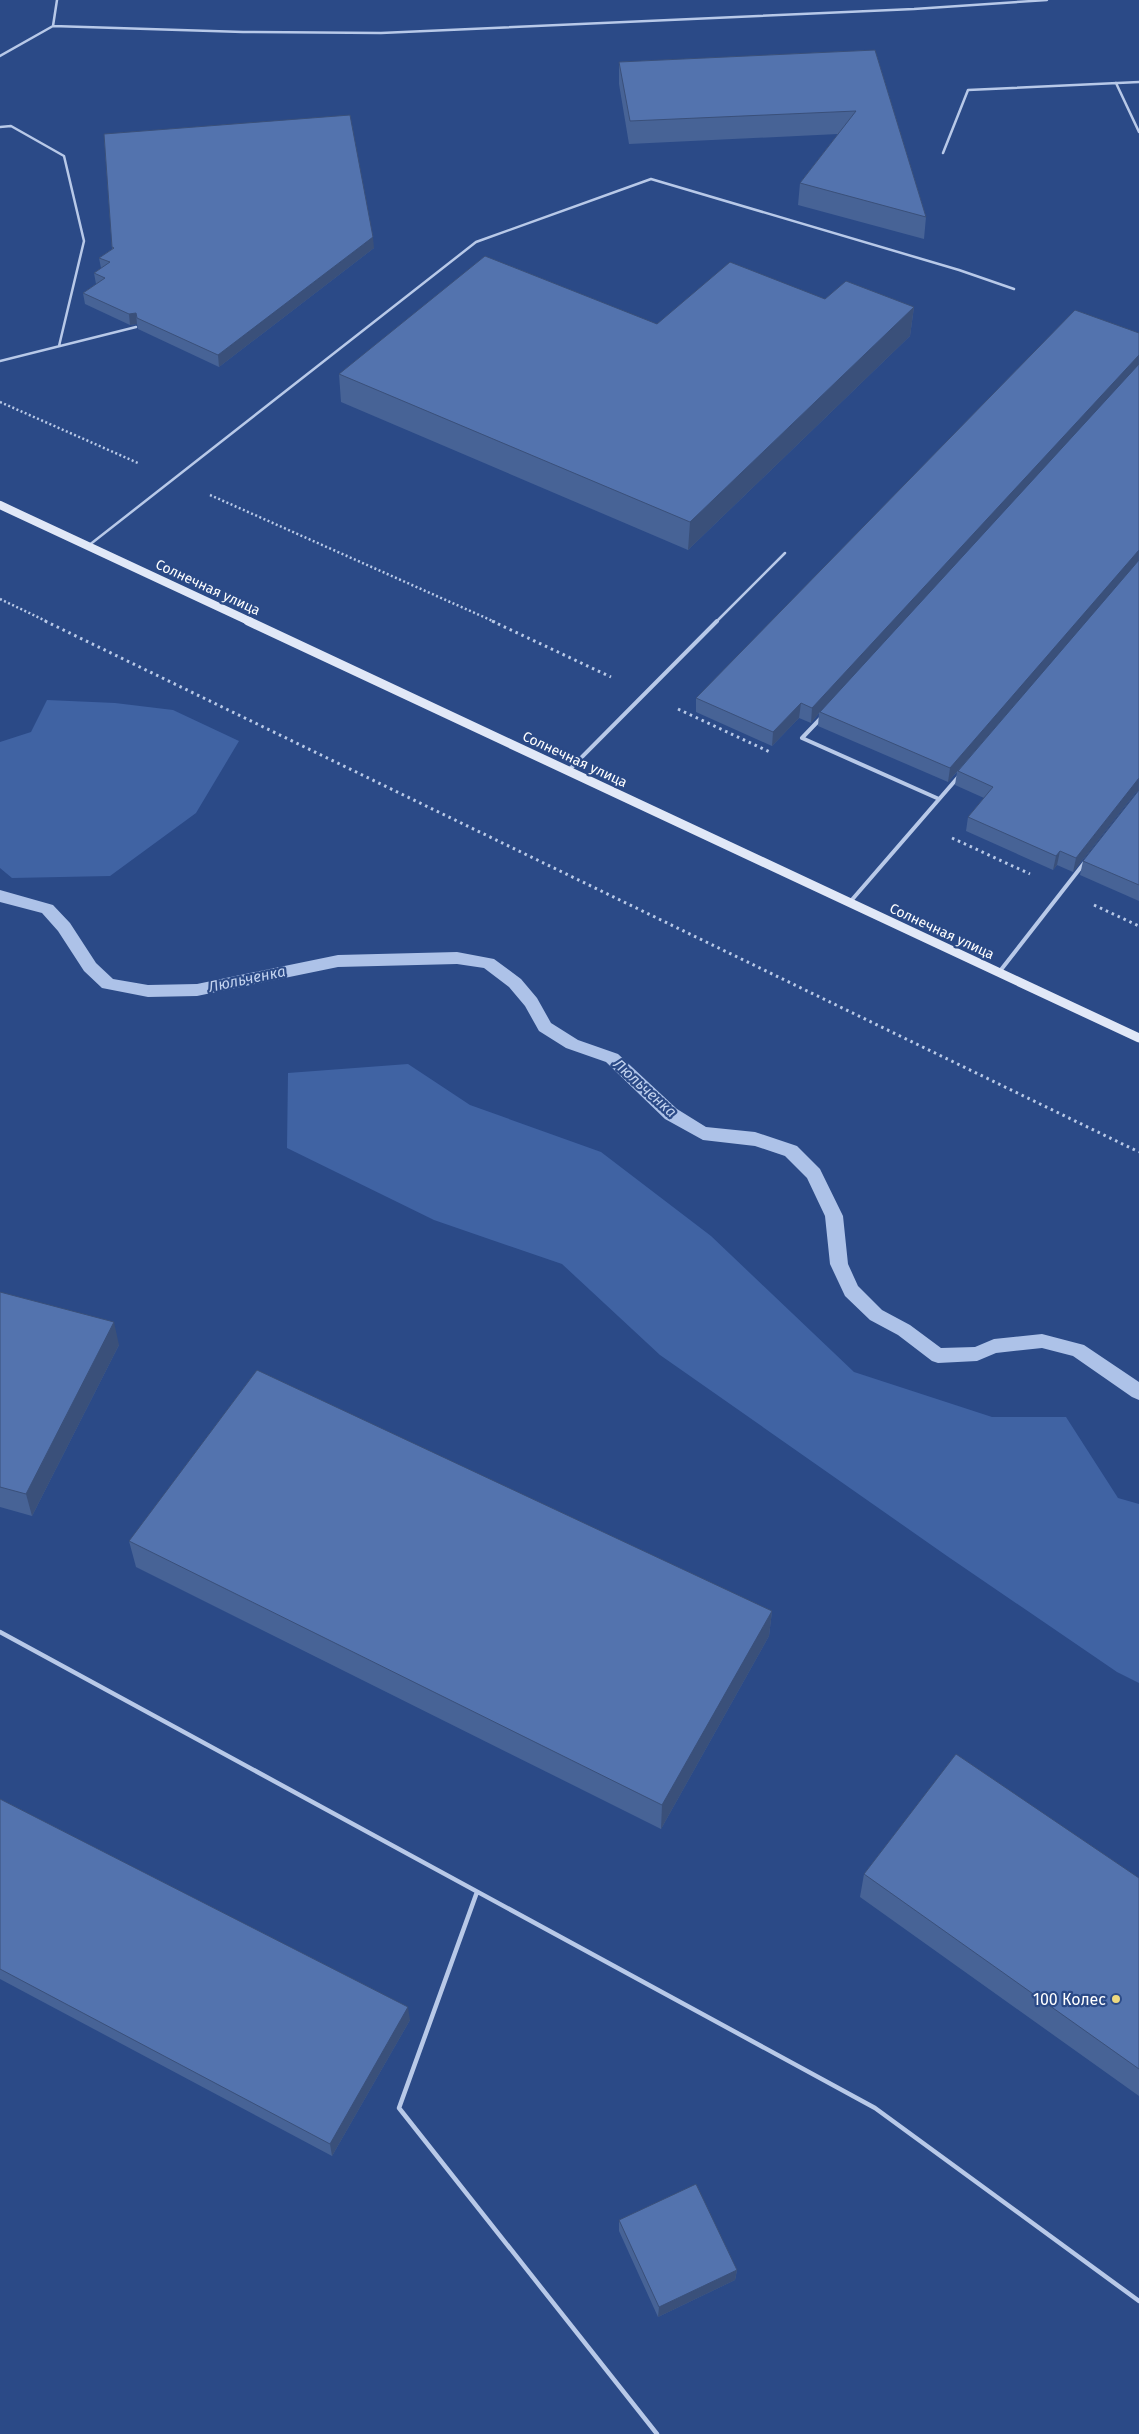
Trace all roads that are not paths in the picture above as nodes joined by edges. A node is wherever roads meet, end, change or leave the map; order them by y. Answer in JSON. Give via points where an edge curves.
{"nodes":[{"id":1,"x":57,"y":0,"type":"edge"},
{"id":2,"x":1047,"y":0,"type":"edge"},
{"id":3,"x":53,"y":26,"type":"junction"},
{"id":4,"x":0,"y":56,"type":"edge"},
{"id":5,"x":1139,"y":82,"type":"edge"},
{"id":6,"x":1116,"y":83,"type":"junction"},
{"id":7,"x":0,"y":127,"type":"edge"},
{"id":8,"x":1139,"y":132,"type":"edge"},
{"id":9,"x":943,"y":153,"type":"dead end"},
{"id":10,"x":1014,"y":290,"type":"dead end"},
{"id":11,"x":136,"y":327,"type":"edge"},
{"id":12,"x":59,"y":346,"type":"junction"},
{"id":13,"x":0,"y":361,"type":"edge"},
{"id":14,"x":0,"y":505,"type":"edge"},
{"id":15,"x":88,"y":546,"type":"junction"},
{"id":16,"x":785,"y":553,"type":"dead end"},
{"id":17,"x":822,"y":716,"type":"edge"},
{"id":18,"x":965,"y":769,"type":"edge"},
{"id":19,"x":568,"y":771,"type":"junction"},
{"id":20,"x":939,"y":799,"type":"junction"},
{"id":21,"x":1087,"y":860,"type":"edge"},
{"id":22,"x":850,"y":902,"type":"junction"},
{"id":23,"x":999,"y":972,"type":"junction"},
{"id":24,"x":1139,"y":1038,"type":"edge"},
{"id":25,"x":0,"y":1632,"type":"edge"},
{"id":26,"x":477,"y":1892,"type":"junction"},
{"id":27,"x":1139,"y":2301,"type":"edge"},
{"id":28,"x":657,"y":2434,"type":"edge"}],
"edges":[{"from":1,"to":3,"type":"lane"},
{"from":2,"to":3,"type":"lane","via":[[381,33]]},
{"from":3,"to":4,"type":"lane"},
{"from":5,"to":6,"type":"lane"},
{"from":6,"to":8,"type":"lane"},
{"from":6,"to":9,"type":"lane","via":[[968,90]]},
{"from":7,"to":12,"type":"lane","via":[[11,126],[64,156],[84,241]]},
{"from":10,"to":15,"type":"lane","via":[[958,270],[652,179],[476,242]]},
{"from":11,"to":12,"type":"lane"},
{"from":12,"to":13,"type":"lane"},
{"from":14,"to":15,"type":"main road","name":"Солнечная улица"},
{"from":15,"to":19,"type":"main road","name":"Солнечная улица"},
{"from":16,"to":19,"type":"lane"},
{"from":17,"to":20,"type":"lane","via":[[802,738]]},
{"from":18,"to":20,"type":"lane"},
{"from":19,"to":22,"type":"main road","name":"Солнечная улица"},
{"from":20,"to":22,"type":"lane"},
{"from":21,"to":23,"type":"lane"},
{"from":22,"to":23,"type":"main road","name":"Солнечная улица"},
{"from":23,"to":24,"type":"main road","name":"Солнечная улица"},
{"from":25,"to":26,"type":"lane"},
{"from":26,"to":27,"type":"lane","via":[[875,2108]]},
{"from":26,"to":28,"type":"lane","via":[[398,2108]]}]}
